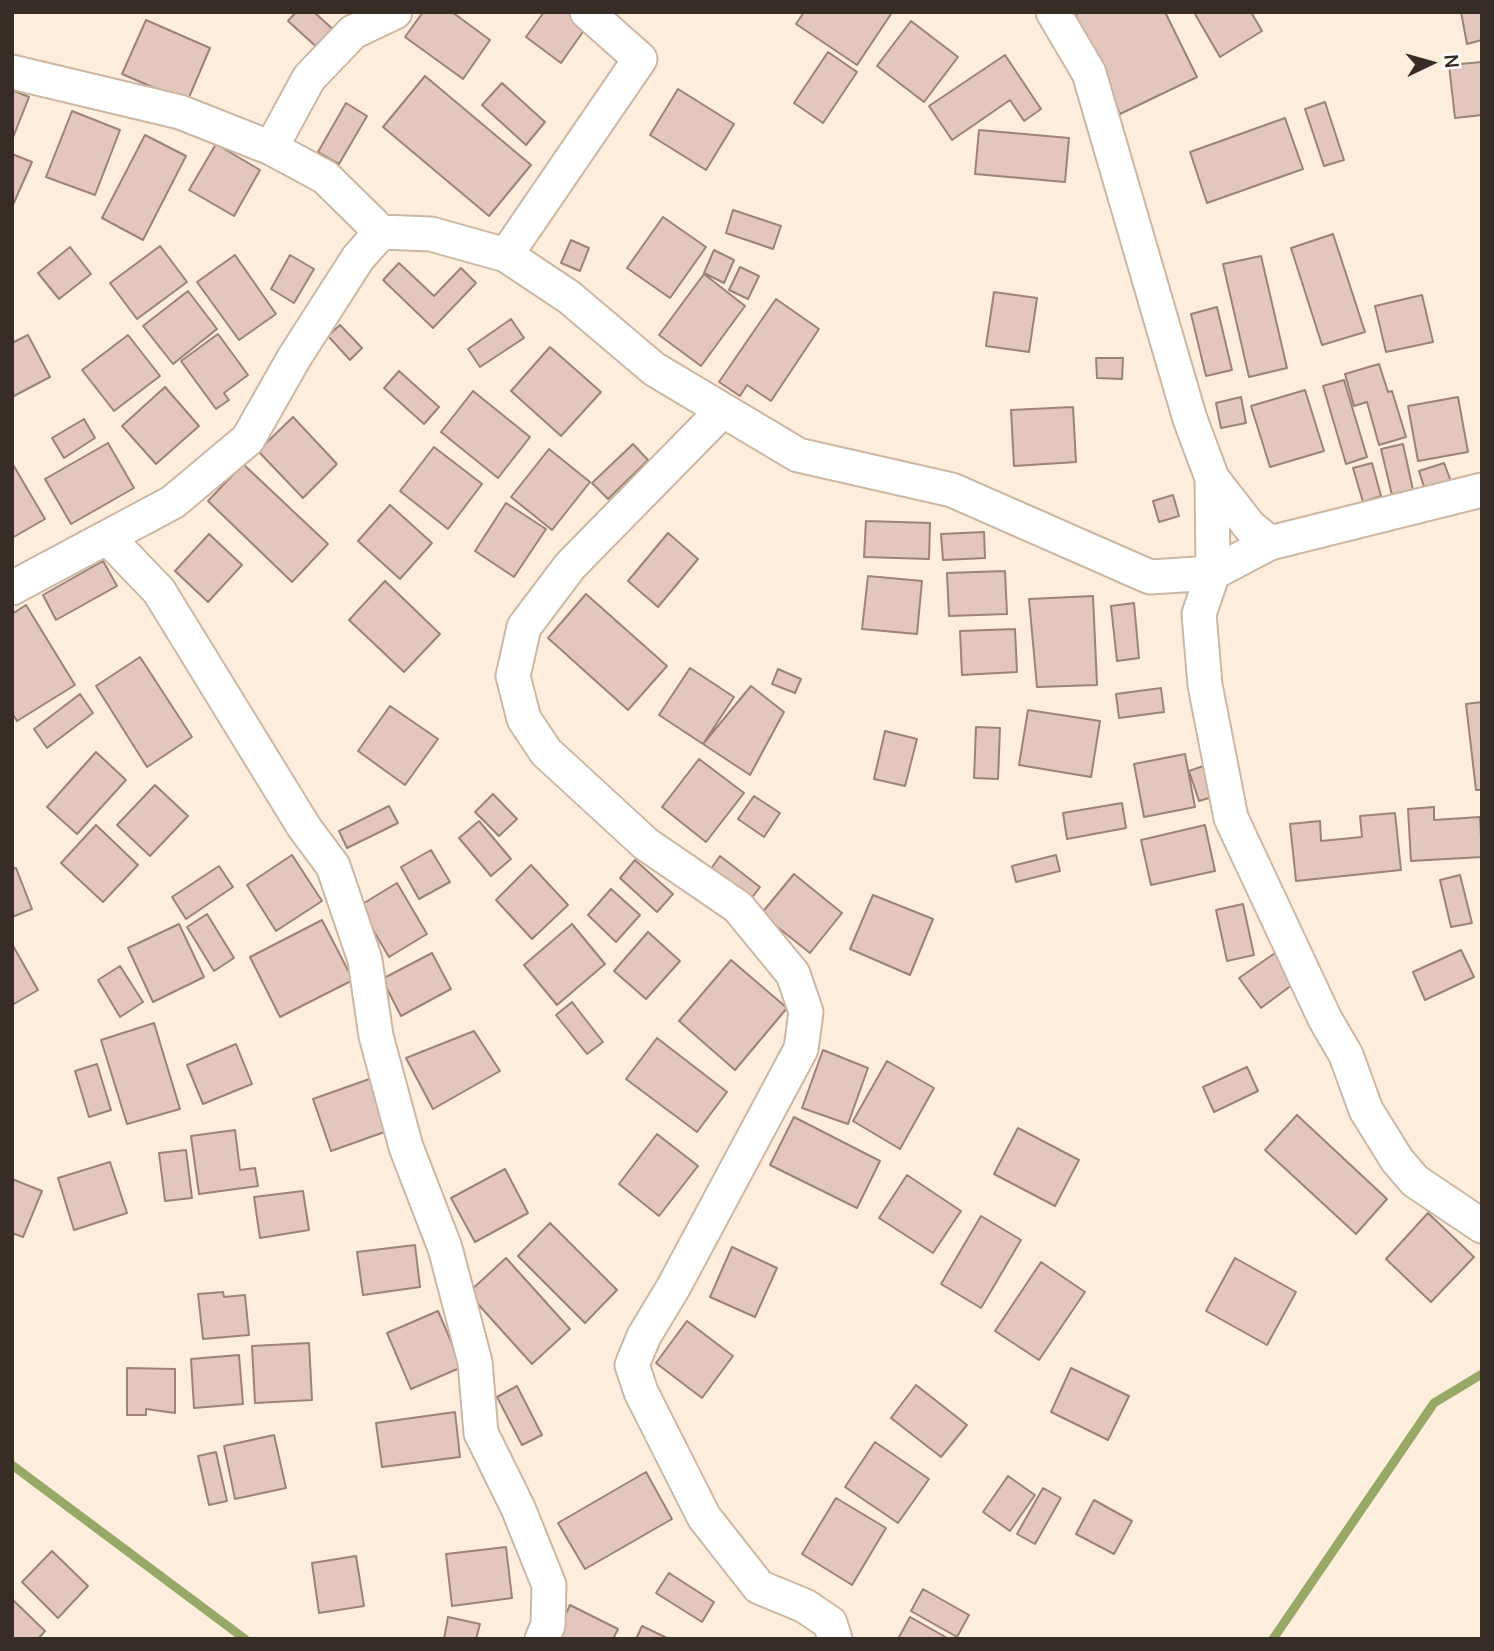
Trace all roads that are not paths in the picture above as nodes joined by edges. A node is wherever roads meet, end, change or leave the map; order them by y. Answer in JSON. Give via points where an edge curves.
{"nodes":[{"id":1,"x":395,"y":12,"type":"edge"},
{"id":2,"x":587,"y":12,"type":"edge"},
{"id":3,"x":1053,"y":12,"type":"edge"},
{"id":4,"x":12,"y":72,"type":"edge"},
{"id":5,"x":271,"y":148,"type":"junction"},
{"id":6,"x":381,"y":232,"type":"junction"},
{"id":7,"x":506,"y":255,"type":"junction"},
{"id":8,"x":721,"y":412,"type":"junction"},
{"id":9,"x":1212,"y":478,"type":"junction"},
{"id":10,"x":1482,"y":490,"type":"edge"},
{"id":11,"x":109,"y":539,"type":"junction"},
{"id":12,"x":1269,"y":543,"type":"junction"},
{"id":13,"x":1213,"y":573,"type":"junction"},
{"id":14,"x":12,"y":588,"type":"edge"},
{"id":15,"x":1482,"y":1226,"type":"edge"},
{"id":16,"x":542,"y":1639,"type":"edge"},
{"id":17,"x":835,"y":1639,"type":"edge"}],
"edges":[{"from":1,"to":5,"type":"street","via":[[353,32],[309,78]]},
{"from":2,"to":7,"type":"street","via":[[640,59]]},
{"from":3,"to":9,"type":"street","via":[[1089,73],[1189,418]]},
{"from":4,"to":5,"type":"street","via":[[180,112]]},
{"from":5,"to":6,"type":"street","via":[[325,177]]},
{"from":6,"to":7,"type":"street","via":[[431,234]]},
{"from":6,"to":11,"type":"street","via":[[358,258],[248,439],[173,502]]},
{"from":7,"to":8,"type":"street","via":[[569,296],[654,369]]},
{"from":8,"to":13,"type":"street","via":[[798,455],[952,490],[1150,577]]},
{"from":8,"to":17,"type":"street","via":[[570,566],[524,627],[513,676],[524,719],[546,752],[646,844],[738,907],[793,974],[802,999],[806,1012],[801,1049],[632,1365],[640,1392],[705,1517],[759,1587],[805,1606],[830,1623]]},
{"from":9,"to":12,"type":"street","via":[[1250,527]]},
{"from":9,"to":13,"type":"street"},
{"from":10,"to":12,"type":"street"},
{"from":11,"to":14,"type":"street"},
{"from":11,"to":16,"type":"street","via":[[159,591],[304,827],[333,866],[365,960],[376,1036],[406,1147],[445,1248],[475,1363],[481,1433],[550,1585],[548,1625]]},
{"from":12,"to":13,"type":"street"},
{"from":13,"to":15,"type":"street","via":[[1199,614],[1205,685],[1231,818],[1346,1055],[1366,1110],[1415,1181]]}]}
